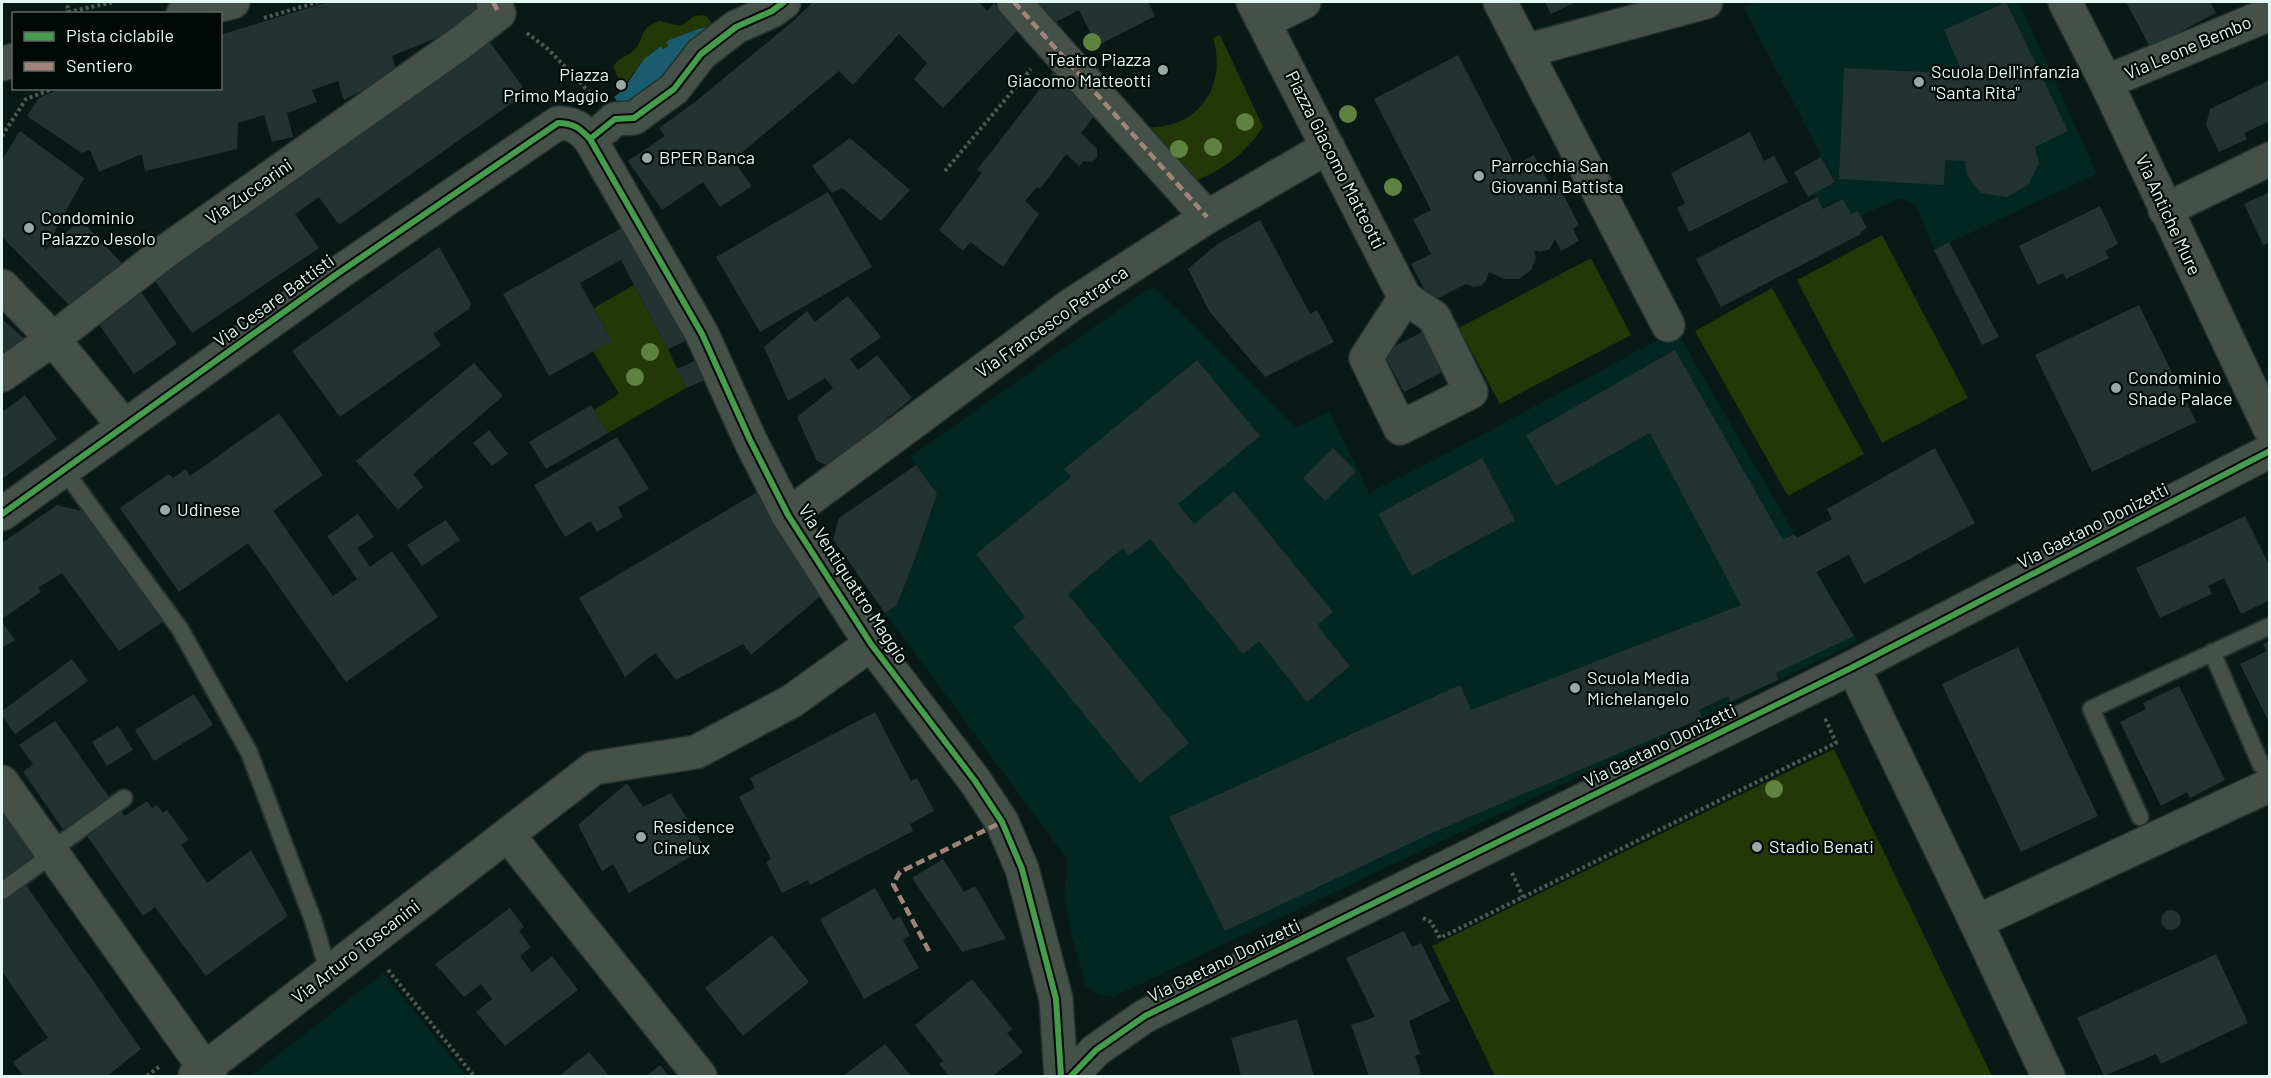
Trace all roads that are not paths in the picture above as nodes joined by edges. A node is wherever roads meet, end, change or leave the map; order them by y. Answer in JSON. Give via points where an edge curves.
{"nodes":[{"id":1,"x":233,"y":2,"type":"edge"},
{"id":2,"x":784,"y":2,"type":"edge"},
{"id":3,"x":1014,"y":2,"type":"edge"},
{"id":4,"x":1304,"y":2,"type":"edge"},
{"id":5,"x":1500,"y":2,"type":"edge"},
{"id":6,"x":1706,"y":2,"type":"edge"},
{"id":7,"x":2066,"y":2,"type":"edge"},
{"id":8,"x":496,"y":7,"type":"edge"},
{"id":9,"x":191,"y":12,"type":"edge"},
{"id":10,"x":1258,"y":12,"type":"edge"},
{"id":11,"x":2270,"y":14,"type":"edge"},
{"id":12,"x":1525,"y":51,"type":"junction"},
{"id":13,"x":2106,"y":82,"type":"junction"},
{"id":14,"x":570,"y":123,"type":"joint"},
{"id":15,"x":610,"y":123,"type":"road end"},
{"id":16,"x":1328,"y":147,"type":"junction"},
{"id":17,"x":2270,"y":159,"type":"edge"},
{"id":18,"x":2165,"y":210,"type":"junction"},
{"id":19,"x":1207,"y":217,"type":"junction"},
{"id":20,"x":2,"y":286,"type":"edge"},
{"id":21,"x":1405,"y":298,"type":"dead end"},
{"id":22,"x":1668,"y":325,"type":"dead end"},
{"id":23,"x":53,"y":339,"type":"junction"},
{"id":24,"x":2,"y":375,"type":"edge"},
{"id":25,"x":2267,"y":418,"type":"edge"},
{"id":26,"x":124,"y":426,"type":"junction"},
{"id":27,"x":2270,"y":451,"type":"edge"},
{"id":28,"x":64,"y":470,"type":"junction"},
{"id":29,"x":2,"y":514,"type":"edge"},
{"id":30,"x":788,"y":515,"type":"junction"},
{"id":31,"x":2270,"y":626,"type":"edge"},
{"id":32,"x":871,"y":644,"type":"junction"},
{"id":33,"x":2212,"y":652,"type":"junction"},
{"id":34,"x":1853,"y":667,"type":"junction"},
{"id":35,"x":2265,"y":775,"type":"edge"},
{"id":36,"x":2,"y":782,"type":"edge"},
{"id":37,"x":124,"y":798,"type":"dead end"},
{"id":38,"x":2140,"y":817,"type":"dead end"},
{"id":39,"x":508,"y":835,"type":"junction"},
{"id":40,"x":51,"y":853,"type":"junction"},
{"id":41,"x":2,"y":891,"type":"edge"},
{"id":42,"x":1976,"y":922,"type":"junction"},
{"id":43,"x":329,"y":974,"type":"junction"},
{"id":44,"x":203,"y":1074,"type":"edge"},
{"id":45,"x":700,"y":1077,"type":"edge"},
{"id":46,"x":1061,"y":1077,"type":"edge"},
{"id":47,"x":1071,"y":1077,"type":"edge"},
{"id":48,"x":2048,"y":1077,"type":"edge"}],
"edges":[{"from":1,"to":9,"type":"street"},
{"from":2,"to":15,"type":"street","via":[[736,27],[701,54],[674,89],[634,118]]},
{"from":3,"to":19,"type":"street"},
{"from":4,"to":10,"type":"street","name":"Piazza Giacomo Matteotti"},
{"from":5,"to":12,"type":"street"},
{"from":6,"to":12,"type":"street"},
{"from":7,"to":13,"type":"street","name":"Via Antiche Mure"},
{"from":8,"to":23,"type":"street","name":"Via Zuccarini","via":[[459,44],[166,250]]},
{"from":10,"to":16,"type":"street","name":"Piazza Giacomo Matteotti"},
{"from":11,"to":13,"type":"street","name":"Via Leone Bembo"},
{"from":12,"to":22,"type":"street"},
{"from":13,"to":18,"type":"street","name":"Via Antiche Mure"},
{"from":14,"to":26,"type":"street","name":"Via Cesare Battisti","via":[[558,123]]},
{"from":14,"to":30,"type":"street","name":"Via Ventiquattro Maggio","via":[[590,140],[680,294]]},
{"from":16,"to":19,"type":"street","name":"Via Francesco Petrarca"},
{"from":16,"to":21,"type":"street","name":"Piazza Giacomo Matteotti"},
{"from":17,"to":18,"type":"street"},
{"from":18,"to":25,"type":"street","name":"Via Antiche Mure"},
{"from":19,"to":30,"type":"street","name":"Via Francesco Petrarca","via":[[1071,305]]},
{"from":20,"to":23,"type":"street"},
{"from":23,"to":24,"type":"street","name":"Via Zuccarini"},
{"from":23,"to":26,"type":"street"},
{"from":26,"to":28,"type":"street","name":"Via Cesare Battisti"},
{"from":27,"to":34,"type":"street","name":"Via Gaetano Donizetti"},
{"from":28,"to":29,"type":"street","name":"Via Cesare Battisti"},
{"from":28,"to":43,"type":"lane","via":[[180,629],[249,752],[313,920]]},
{"from":30,"to":32,"type":"street","name":"Via Ventiquattro Maggio"},
{"from":31,"to":33,"type":"lane"},
{"from":32,"to":39,"type":"street","name":"Via Arturo Toscanini","via":[[792,701],[696,753],[594,768]]},
{"from":32,"to":46,"type":"street","name":"Via Ventiquattro Maggio","via":[[1002,822],[1022,869],[1056,999]]},
{"from":33,"to":35,"type":"lane"},
{"from":33,"to":38,"type":"lane","via":[[2091,709]]},
{"from":34,"to":42,"type":"street"},
{"from":34,"to":47,"type":"street","name":"Via Gaetano Donizetti","via":[[1145,1016],[1096,1050]]},
{"from":35,"to":42,"type":"street"},
{"from":36,"to":40,"type":"street","name":"Via Arturo Toscanini"},
{"from":37,"to":40,"type":"lane"},
{"from":39,"to":43,"type":"street","name":"Via Arturo Toscanini"},
{"from":39,"to":45,"type":"street"},
{"from":40,"to":41,"type":"lane"},
{"from":40,"to":44,"type":"street","name":"Via Arturo Toscanini"},
{"from":42,"to":48,"type":"street"},
{"from":43,"to":44,"type":"street","name":"Via Arturo Toscanini"}]}
